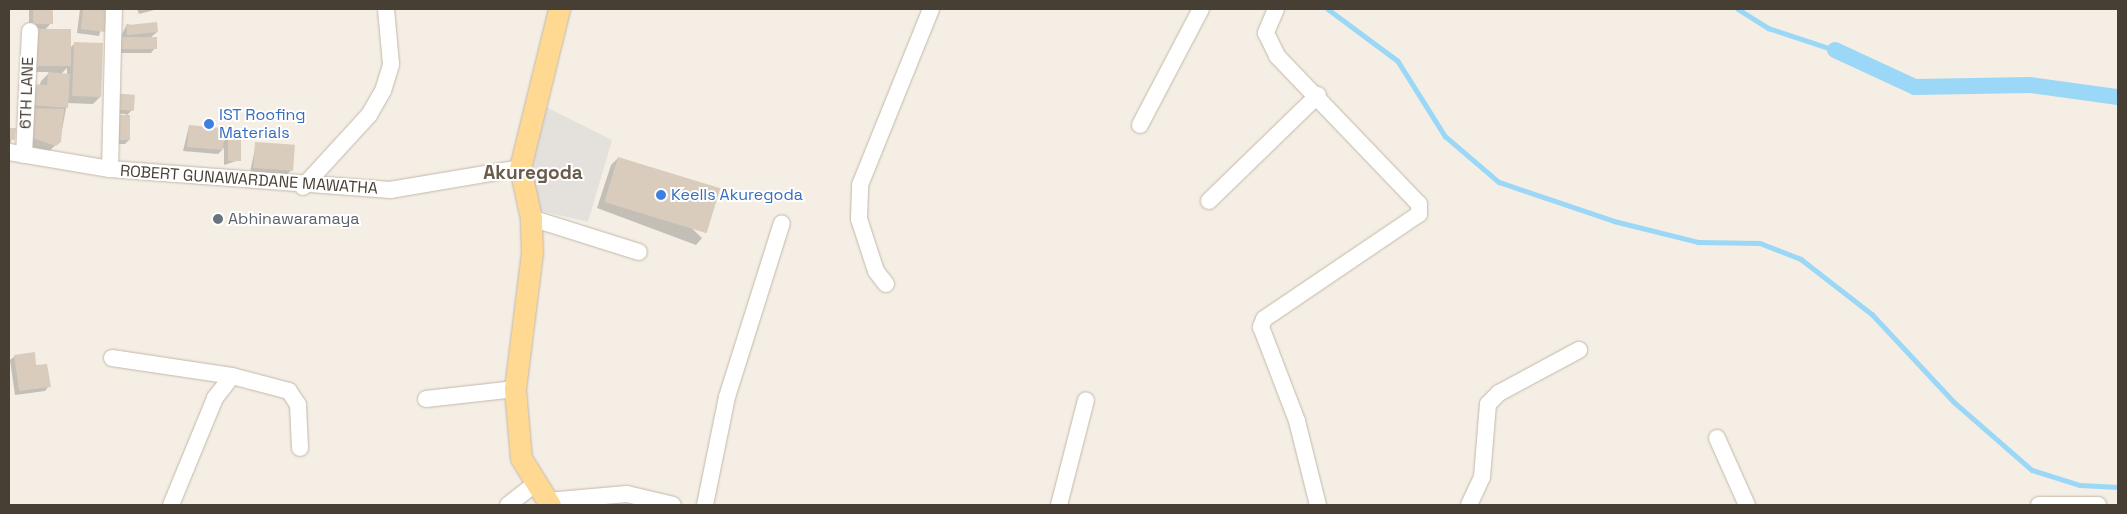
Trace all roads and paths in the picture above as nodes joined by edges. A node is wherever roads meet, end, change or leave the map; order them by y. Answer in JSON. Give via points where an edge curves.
{"nodes":[{"id":1,"x":114,"y":9,"type":"edge"},
{"id":2,"x":386,"y":9,"type":"edge"},
{"id":3,"x":559,"y":9,"type":"edge"},
{"id":4,"x":931,"y":9,"type":"edge"},
{"id":5,"x":1201,"y":9,"type":"edge"},
{"id":6,"x":1276,"y":9,"type":"edge"},
{"id":7,"x":30,"y":31,"type":"dead end"},
{"id":8,"x":1318,"y":94,"type":"junction"},
{"id":9,"x":1140,"y":125,"type":"dead end"},
{"id":10,"x":17,"y":153,"type":"edge"},
{"id":11,"x":520,"y":168,"type":"junction"},
{"id":12,"x":110,"y":169,"type":"junction"},
{"id":13,"x":303,"y":187,"type":"junction"},
{"id":14,"x":1209,"y":201,"type":"dead end"},
{"id":15,"x":531,"y":218,"type":"junction"},
{"id":16,"x":782,"y":223,"type":"dead end"},
{"id":17,"x":639,"y":252,"type":"dead end"},
{"id":18,"x":886,"y":284,"type":"dead end"},
{"id":19,"x":1579,"y":350,"type":"dead end"},
{"id":20,"x":112,"y":358,"type":"dead end"},
{"id":21,"x":232,"y":376,"type":"junction"},
{"id":22,"x":515,"y":389,"type":"junction"},
{"id":23,"x":426,"y":399,"type":"dead end"},
{"id":24,"x":1086,"y":400,"type":"dead end"},
{"id":25,"x":1717,"y":438,"type":"dead end"},
{"id":26,"x":300,"y":448,"type":"dead end"},
{"id":27,"x":535,"y":484,"type":"junction"},
{"id":28,"x":549,"y":503,"type":"edge"},
{"id":29,"x":171,"y":505,"type":"edge"},
{"id":30,"x":508,"y":505,"type":"edge"},
{"id":31,"x":673,"y":505,"type":"edge"},
{"id":32,"x":705,"y":505,"type":"edge"},
{"id":33,"x":1059,"y":505,"type":"edge"},
{"id":34,"x":1318,"y":505,"type":"edge"},
{"id":35,"x":1469,"y":505,"type":"edge"},
{"id":36,"x":1747,"y":505,"type":"edge"},
{"id":37,"x":2039,"y":505,"type":"edge"},
{"id":38,"x":2098,"y":505,"type":"edge"}],
"edges":[{"from":1,"to":12,"type":"street"},
{"from":2,"to":13,"type":"street","via":[[391,64],[383,91],[369,115]]},
{"from":3,"to":11,"type":"main road"},
{"from":4,"to":18,"type":"street","via":[[860,185],[859,219],[876,270]]},
{"from":5,"to":9,"type":"street"},
{"from":6,"to":8,"type":"street","via":[[1266,33],[1278,56]]},
{"from":7,"to":10,"type":"street","name":"6TH LANE"},
{"from":8,"to":14,"type":"street"},
{"from":8,"to":34,"type":"street","via":[[1418,204],[1419,214],[1264,319],[1261,327],[1297,421]]},
{"from":10,"to":12,"type":"street","name":"ROBERT GUNAWARDANE MAWATHA"},
{"from":11,"to":13,"type":"street","name":"ROBERT GUNAWARDANE MAWATHA","via":[[390,190]]},
{"from":11,"to":15,"type":"main road"},
{"from":12,"to":13,"type":"street","name":"ROBERT GUNAWARDANE MAWATHA"},
{"from":15,"to":17,"type":"street"},
{"from":15,"to":22,"type":"main road","via":[[532,252]]},
{"from":16,"to":32,"type":"street","via":[[727,397]]},
{"from":19,"to":35,"type":"street","via":[[1499,393],[1488,404],[1482,476]]},
{"from":20,"to":21,"type":"street"},
{"from":21,"to":26,"type":"street","via":[[289,391],[298,405]]},
{"from":21,"to":29,"type":"street","via":[[215,398]]},
{"from":22,"to":23,"type":"street"},
{"from":22,"to":27,"type":"main road","via":[[521,458]]},
{"from":24,"to":33,"type":"street"},
{"from":25,"to":36,"type":"street"},
{"from":27,"to":28,"type":"main road"},
{"from":27,"to":30,"type":"street"},
{"from":28,"to":31,"type":"street","via":[[627,494]]},
{"from":37,"to":38,"type":"street"}]}
